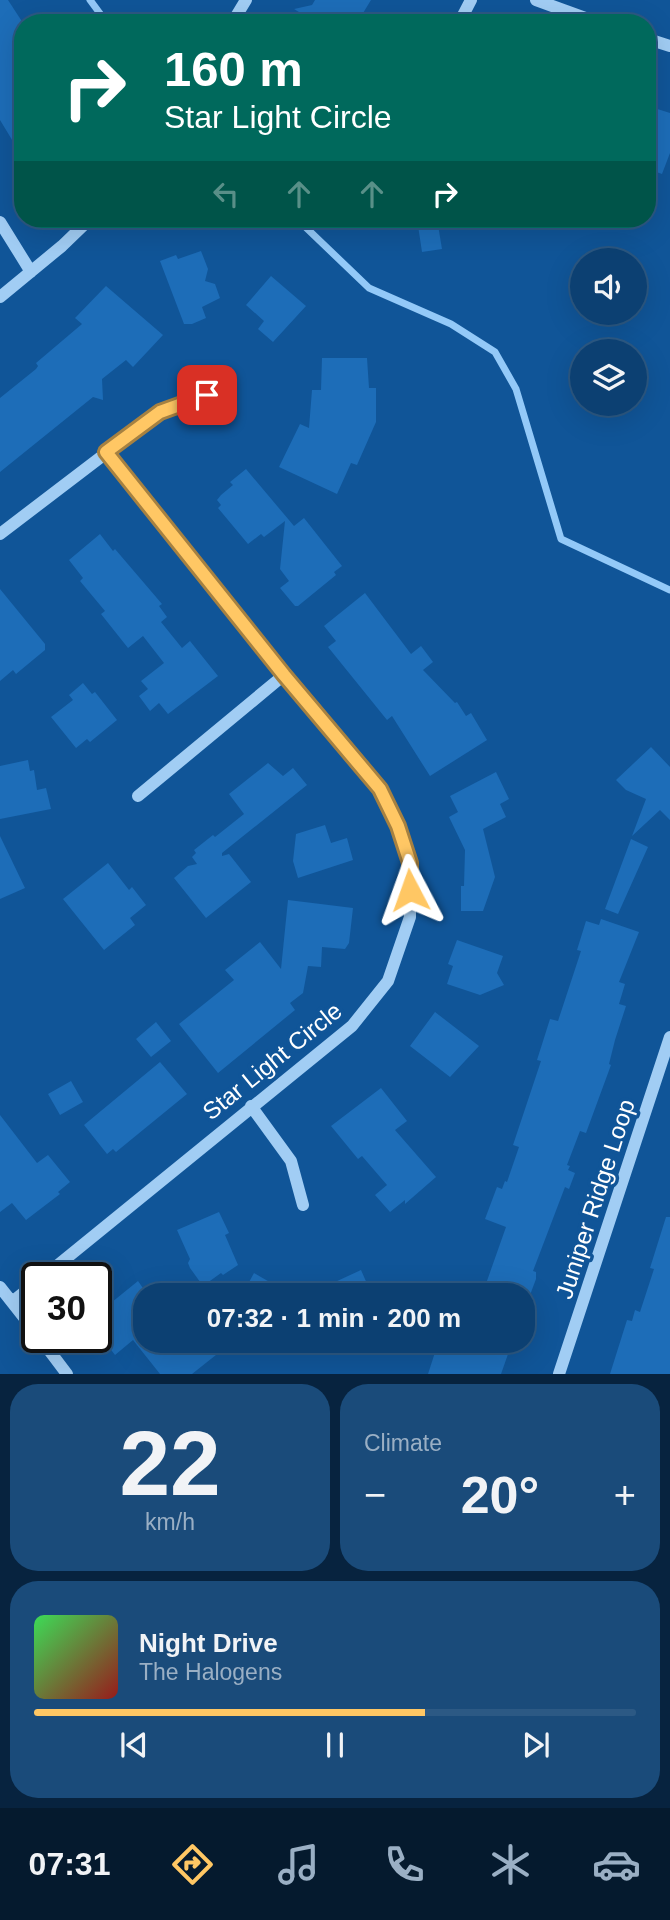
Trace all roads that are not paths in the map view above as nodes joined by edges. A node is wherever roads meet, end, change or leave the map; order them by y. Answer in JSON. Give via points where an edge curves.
{"nodes":[{"id":1,"x":536,"y":0,"type":"edge"},
{"id":2,"x":574,"y":14,"type":"edge"},
{"id":3,"x":0,"y":222,"type":"edge"},
{"id":4,"x":81,"y":228,"type":"edge"},
{"id":5,"x":31,"y":272,"type":"junction"},
{"id":6,"x":0,"y":298,"type":"edge"},
{"id":7,"x":207,"y":395,"type":"dead end"},
{"id":8,"x":106,"y":452,"type":"junction"},
{"id":9,"x":0,"y":534,"type":"edge"},
{"id":10,"x":284,"y":675,"type":"junction"},
{"id":11,"x":138,"y":796,"type":"dead end"},
{"id":12,"x":670,"y":1037,"type":"edge"},
{"id":13,"x":251,"y":1106,"type":"junction"},
{"id":14,"x":303,"y":1205,"type":"dead end"},
{"id":15,"x":61,"y":1262,"type":"edge"},
{"id":16,"x":0,"y":1287,"type":"edge"},
{"id":17,"x":21,"y":1295,"type":"edge"},
{"id":18,"x":12,"y":1302,"type":"junction"},
{"id":19,"x":21,"y":1314,"type":"edge"},
{"id":20,"x":51,"y":1353,"type":"edge"},
{"id":21,"x":67,"y":1374,"type":"edge"},
{"id":22,"x":559,"y":1374,"type":"edge"}],
"edges":[{"from":1,"to":2,"type":"street"},
{"from":3,"to":5,"type":"street"},
{"from":4,"to":5,"type":"street"},
{"from":5,"to":6,"type":"street"},
{"from":7,"to":8,"type":"street","via":[[160,412]]},
{"from":8,"to":9,"type":"street"},
{"from":8,"to":10,"type":"street","name":"Star Light Circle"},
{"from":10,"to":11,"type":"street"},
{"from":10,"to":13,"type":"street","name":"Star Light Circle","via":[[380,789],[410,863],[410,917],[388,981],[352,1026]]},
{"from":12,"to":22,"type":"street","name":"Juniper Ridge Loop"},
{"from":13,"to":14,"type":"street","via":[[291,1161]]},
{"from":13,"to":15,"type":"street","name":"Star Light Circle"},
{"from":16,"to":18,"type":"street"},
{"from":17,"to":18,"type":"street"},
{"from":18,"to":19,"type":"street"},
{"from":20,"to":21,"type":"street"}]}
